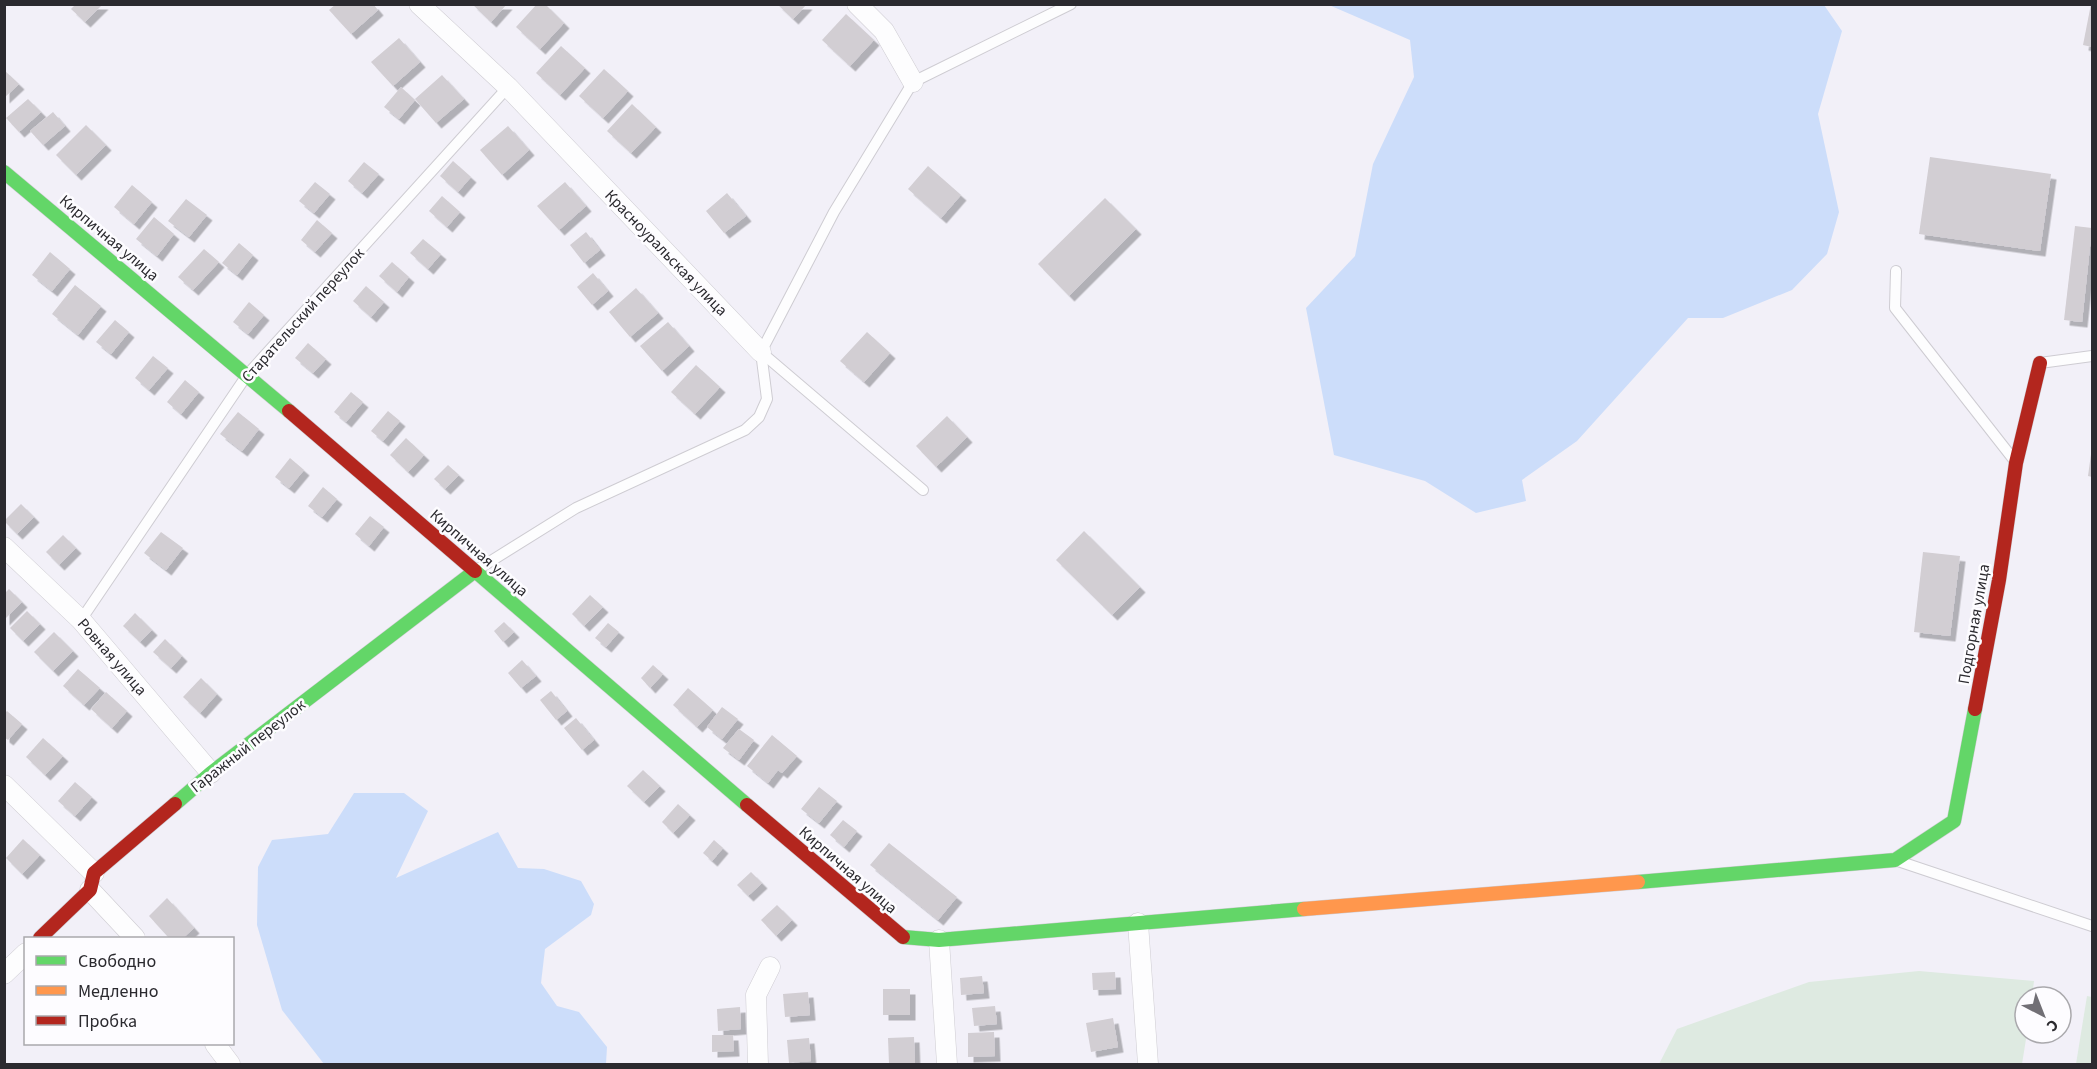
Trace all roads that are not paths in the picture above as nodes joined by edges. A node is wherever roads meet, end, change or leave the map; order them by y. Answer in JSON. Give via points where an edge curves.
{"nodes":[{"id":1,"x":419,"y":4,"type":"edge"},
{"id":2,"x":857,"y":4,"type":"edge"},
{"id":3,"x":1071,"y":4,"type":"edge"},
{"id":4,"x":913,"y":82,"type":"junction"},
{"id":5,"x":508,"y":87,"type":"junction"},
{"id":6,"x":4,"y":172,"type":"edge"},
{"id":7,"x":1896,"y":271,"type":"dead end"},
{"id":8,"x":761,"y":352,"type":"junction"},
{"id":9,"x":2092,"y":356,"type":"edge"},
{"id":10,"x":2040,"y":363,"type":"joint"},
{"id":11,"x":247,"y":375,"type":"junction"},
{"id":12,"x":2016,"y":463,"type":"junction"},
{"id":13,"x":923,"y":490,"type":"dead end"},
{"id":14,"x":4,"y":547,"type":"edge"},
{"id":15,"x":475,"y":571,"type":"junction"},
{"id":16,"x":81,"y":620,"type":"junction"},
{"id":17,"x":211,"y":773,"type":"junction"},
{"id":18,"x":4,"y":785,"type":"edge"},
{"id":19,"x":1895,"y":860,"type":"junction"},
{"id":20,"x":92,"y":881,"type":"junction"},
{"id":21,"x":1138,"y":924,"type":"junction"},
{"id":22,"x":2092,"y":926,"type":"edge"},
{"id":23,"x":42,"y":937,"type":"edge"},
{"id":24,"x":134,"y":937,"type":"edge"},
{"id":25,"x":939,"y":940,"type":"junction"},
{"id":26,"x":24,"y":955,"type":"edge"},
{"id":27,"x":770,"y":967,"type":"dead end"},
{"id":28,"x":4,"y":974,"type":"edge"},
{"id":29,"x":216,"y":1045,"type":"edge"},
{"id":30,"x":230,"y":1065,"type":"edge"},
{"id":31,"x":758,"y":1065,"type":"edge"},
{"id":32,"x":947,"y":1065,"type":"edge"},
{"id":33,"x":1148,"y":1065,"type":"edge"}],
"edges":[{"from":1,"to":5,"type":"street","name":"Красноуральская улица"},
{"from":2,"to":4,"type":"street","via":[[884,31]]},
{"from":3,"to":4,"type":"lane"},
{"from":4,"to":8,"type":"lane","via":[[834,212]]},
{"from":5,"to":8,"type":"street","name":"Красноуральская улица"},
{"from":5,"to":11,"type":"lane","name":"Старательский переулок"},
{"from":6,"to":11,"type":"street","name":"Кирпичная улица"},
{"from":7,"to":12,"type":"lane","via":[[1894,308]]},
{"from":8,"to":13,"type":"lane","name":"Красноуральская улица"},
{"from":8,"to":15,"type":"lane","via":[[767,399],[759,417],[745,430],[576,508]]},
{"from":9,"to":10,"type":"lane"},
{"from":10,"to":12,"type":"street","name":"Подгорная улица"},
{"from":11,"to":15,"type":"street","name":"Кирпичная улица"},
{"from":11,"to":16,"type":"lane","name":"Старательский переулок"},
{"from":12,"to":19,"type":"street","name":"Подгорная улица","via":[[1999,580],[1954,821]]},
{"from":14,"to":16,"type":"street","name":"Ровная улица"},
{"from":15,"to":17,"type":"street","name":"Гаражный переулок"},
{"from":15,"to":25,"type":"street","name":"Кирпичная улица","via":[[901,938]]},
{"from":16,"to":17,"type":"street","name":"Ровная улица"},
{"from":17,"to":20,"type":"street","name":"Гаражный переулок"},
{"from":18,"to":20,"type":"street"},
{"from":19,"to":21,"type":"street","name":"Кирпичная улица"},
{"from":19,"to":22,"type":"lane"},
{"from":20,"to":23,"type":"street","name":"Гаражный переулок"},
{"from":20,"to":24,"type":"street"},
{"from":21,"to":25,"type":"street","name":"Кирпичная улица"},
{"from":21,"to":33,"type":"street"},
{"from":25,"to":32,"type":"street"},
{"from":26,"to":28,"type":"street"},
{"from":27,"to":31,"type":"street","via":[[756,995]]},
{"from":29,"to":30,"type":"street"}]}
